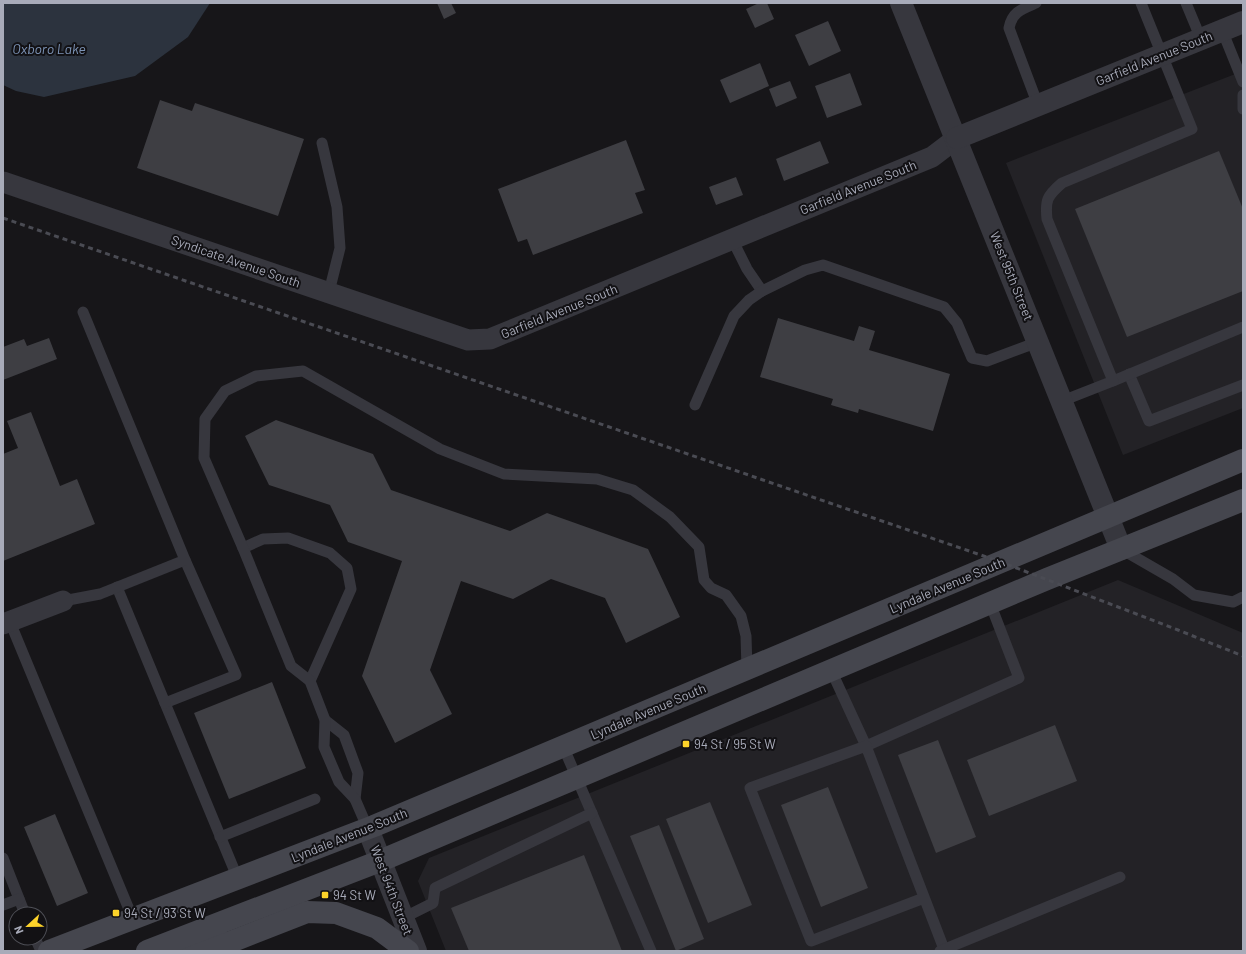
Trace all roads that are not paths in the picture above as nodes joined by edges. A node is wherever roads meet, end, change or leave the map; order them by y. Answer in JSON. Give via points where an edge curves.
{"nodes":[{"id":1,"x":901,"y":3,"type":"edge"},
{"id":2,"x":1036,"y":3,"type":"edge"},
{"id":3,"x":1141,"y":3,"type":"edge"},
{"id":4,"x":1186,"y":3,"type":"edge"},
{"id":5,"x":1243,"y":22,"type":"edge"},
{"id":6,"x":1222,"y":30,"type":"junction"},
{"id":7,"x":1201,"y":39,"type":"junction"},
{"id":8,"x":1162,"y":54,"type":"junction"},
{"id":9,"x":1243,"y":82,"type":"edge"},
{"id":10,"x":1243,"y":95,"type":"edge"},
{"id":11,"x":1038,"y":105,"type":"junction"},
{"id":12,"x":1243,"y":109,"type":"edge"},
{"id":13,"x":957,"y":138,"type":"junction"},
{"id":14,"x":322,"y":143,"type":"dead end"},
{"id":15,"x":3,"y":182,"type":"edge"},
{"id":16,"x":732,"y":239,"type":"junction"},
{"id":17,"x":762,"y":291,"type":"junction"},
{"id":18,"x":329,"y":292,"type":"junction"},
{"id":19,"x":83,"y":312,"type":"dead end"},
{"id":20,"x":1243,"y":327,"type":"edge"},
{"id":21,"x":468,"y":340,"type":"joint"},
{"id":22,"x":1038,"y":342,"type":"junction"},
{"id":23,"x":1129,"y":374,"type":"junction"},
{"id":24,"x":1113,"y":381,"type":"junction"},
{"id":25,"x":1243,"y":385,"type":"edge"},
{"id":26,"x":1062,"y":401,"type":"junction"},
{"id":27,"x":695,"y":405,"type":"dead end"},
{"id":28,"x":1243,"y":460,"type":"edge"},
{"id":29,"x":1243,"y":500,"type":"edge"},
{"id":30,"x":1108,"y":516,"type":"junction"},
{"id":31,"x":243,"y":548,"type":"junction"},
{"id":32,"x":1121,"y":549,"type":"junction"},
{"id":33,"x":185,"y":560,"type":"junction"},
{"id":34,"x":117,"y":587,"type":"junction"},
{"id":35,"x":1238,"y":600,"type":"edge"},
{"id":36,"x":63,"y":601,"type":"joint"},
{"id":37,"x":990,"y":603,"type":"junction"},
{"id":38,"x":1243,"y":608,"type":"edge"},
{"id":39,"x":6,"y":623,"type":"edge"},
{"id":40,"x":747,"y":669,"type":"junction"},
{"id":41,"x":831,"y":670,"type":"junction"},
{"id":42,"x":310,"y":681,"type":"junction"},
{"id":43,"x":165,"y":703,"type":"junction"},
{"id":44,"x":325,"y":720,"type":"junction"},
{"id":45,"x":563,"y":746,"type":"junction"},
{"id":46,"x":866,"y":746,"type":"junction"},
{"id":47,"x":577,"y":778,"type":"junction"},
{"id":48,"x":315,"y":799,"type":"dead end"},
{"id":49,"x":356,"y":799,"type":"junction"},
{"id":50,"x":592,"y":813,"type":"junction"},
{"id":51,"x":368,"y":829,"type":"junction"},
{"id":52,"x":220,"y":837,"type":"junction"},
{"id":53,"x":3,"y":858,"type":"edge"},
{"id":54,"x":380,"y":861,"type":"junction"},
{"id":55,"x":1120,"y":877,"type":"dead end"},
{"id":56,"x":238,"y":879,"type":"junction"},
{"id":57,"x":924,"y":898,"type":"junction"},
{"id":58,"x":19,"y":899,"type":"junction"},
{"id":59,"x":3,"y":905,"type":"edge"},
{"id":60,"x":22,"y":906,"type":"edge"},
{"id":61,"x":403,"y":918,"type":"junction"},
{"id":62,"x":133,"y":919,"type":"junction"},
{"id":63,"x":157,"y":947,"type":"edge"},
{"id":64,"x":942,"y":950,"type":"edge"},
{"id":65,"x":50,"y":951,"type":"edge"},
{"id":66,"x":408,"y":951,"type":"edge"},
{"id":67,"x":416,"y":951,"type":"edge"},
{"id":68,"x":651,"y":951,"type":"edge"}],
"edges":[{"from":1,"to":13,"type":"street","name":"West 95th Street"},
{"from":2,"to":11,"type":"lane","via":[[1019,10],[1011,19],[1009,28]]},
{"from":3,"to":8,"type":"lane","via":[[1147,23]]},
{"from":4,"to":7,"type":"lane"},
{"from":5,"to":6,"type":"street","name":"Garfield Avenue South"},
{"from":6,"to":7,"type":"street","name":"Garfield Avenue South"},
{"from":6,"to":9,"type":"lane"},
{"from":7,"to":8,"type":"street","name":"Garfield Avenue South"},
{"from":8,"to":11,"type":"street","name":"Garfield Avenue South"},
{"from":8,"to":24,"type":"lane","via":[[1192,129],[1062,183],[1046,203],[1047,219]]},
{"from":10,"to":12,"type":"lane"},
{"from":11,"to":13,"type":"street","name":"Garfield Avenue South"},
{"from":13,"to":16,"type":"street","name":"Garfield Avenue South","via":[[932,157]]},
{"from":13,"to":22,"type":"street","name":"West 95th Street"},
{"from":14,"to":18,"type":"lane","via":[[337,207],[340,248]]},
{"from":15,"to":18,"type":"street","name":"Syndicate Avenue South"},
{"from":16,"to":17,"type":"lane"},
{"from":16,"to":21,"type":"street","name":"Garfield Avenue South","via":[[490,339]]},
{"from":17,"to":22,"type":"lane","via":[[805,270],[823,265],[944,307],[957,323],[972,358],[987,361]]},
{"from":17,"to":27,"type":"lane","via":[[734,316]]},
{"from":18,"to":21,"type":"street","name":"Syndicate Avenue South"},
{"from":19,"to":33,"type":"lane"},
{"from":20,"to":23,"type":"lane"},
{"from":22,"to":26,"type":"street","name":"West 95th Street"},
{"from":23,"to":24,"type":"lane"},
{"from":23,"to":25,"type":"lane","via":[[1149,421]]},
{"from":24,"to":26,"type":"lane"},
{"from":26,"to":30,"type":"street","name":"West 95th Street"},
{"from":28,"to":30,"type":"main road","name":"Lyndale Avenue South"},
{"from":29,"to":32,"type":"main road"},
{"from":30,"to":32,"type":"street","name":"West 95th Street"},
{"from":30,"to":40,"type":"main road","name":"Lyndale Avenue South"},
{"from":31,"to":40,"type":"lane","via":[[204,458],[204,419],[225,391],[256,376],[303,372],[440,449],[504,474],[597,479],[633,490],[670,517],[699,547],[704,580],[711,588],[726,595],[741,616],[746,636]]},
{"from":31,"to":42,"type":"lane","via":[[291,666]]},
{"from":31,"to":42,"type":"lane","via":[[264,539],[288,538],[330,553],[347,568],[350,589]]},
{"from":32,"to":35,"type":"lane","via":[[1173,579],[1194,595]]},
{"from":32,"to":37,"type":"main road"},
{"from":33,"to":34,"type":"lane"},
{"from":33,"to":43,"type":"lane","via":[[236,675]]},
{"from":34,"to":36,"type":"lane","via":[[100,594]]},
{"from":34,"to":43,"type":"lane"},
{"from":35,"to":38,"type":"lane"},
{"from":36,"to":39,"type":"street"},
{"from":37,"to":41,"type":"main road"},
{"from":37,"to":46,"type":"lane","via":[[1019,678]]},
{"from":39,"to":62,"type":"lane"},
{"from":40,"to":45,"type":"main road","name":"Lyndale Avenue South"},
{"from":41,"to":46,"type":"lane"},
{"from":41,"to":47,"type":"main road"},
{"from":42,"to":44,"type":"lane"},
{"from":43,"to":52,"type":"lane"},
{"from":44,"to":49,"type":"lane","via":[[324,747],[339,782]]},
{"from":44,"to":49,"type":"lane","via":[[344,735],[358,773]]},
{"from":45,"to":47,"type":"lane"},
{"from":45,"to":51,"type":"main road","name":"Lyndale Avenue South"},
{"from":46,"to":57,"type":"lane"},
{"from":46,"to":57,"type":"lane","via":[[750,788],[811,942]]},
{"from":47,"to":50,"type":"lane"},
{"from":47,"to":54,"type":"main road"},
{"from":48,"to":52,"type":"lane"},
{"from":49,"to":51,"type":"lane"},
{"from":50,"to":61,"type":"lane","via":[[435,888],[433,903]]},
{"from":50,"to":68,"type":"lane"},
{"from":51,"to":54,"type":"street","name":"West 94th Street"},
{"from":51,"to":56,"type":"main road","name":"Lyndale Avenue South"},
{"from":52,"to":56,"type":"lane"},
{"from":53,"to":58,"type":"lane"},
{"from":54,"to":61,"type":"street","name":"West 94th Street"},
{"from":54,"to":63,"type":"main road"},
{"from":55,"to":64,"type":"lane"},
{"from":56,"to":62,"type":"main road","name":"Lyndale Avenue South"},
{"from":57,"to":64,"type":"lane"},
{"from":58,"to":59,"type":"lane"},
{"from":58,"to":60,"type":"lane"},
{"from":61,"to":67,"type":"street","name":"West 94th Street"},
{"from":62,"to":65,"type":"main road","name":"Lyndale Avenue South"},
{"from":63,"to":66,"type":"main road","via":[[228,943],[307,912],[314,912],[336,913],[377,928]]}]}
